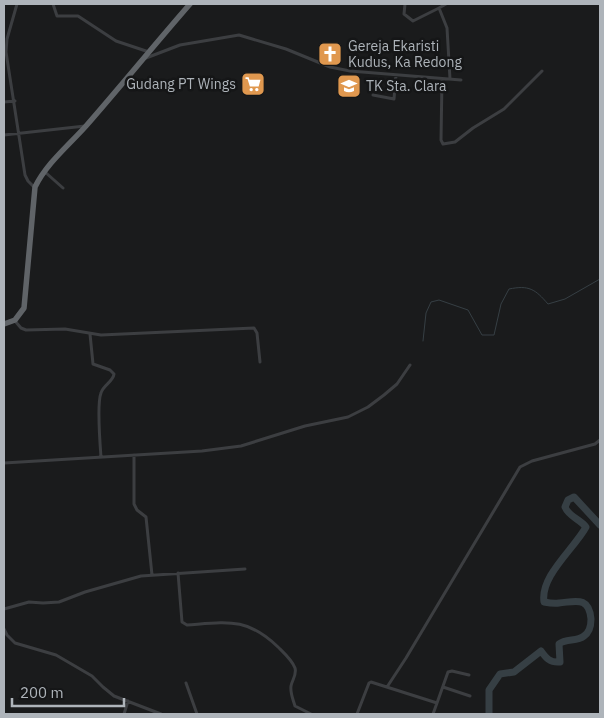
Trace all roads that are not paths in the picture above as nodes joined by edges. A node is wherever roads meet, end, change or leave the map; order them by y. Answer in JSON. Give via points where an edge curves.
{"nodes":[{"id":1,"x":16,"y":4,"type":"edge"},
{"id":2,"x":54,"y":4,"type":"edge"},
{"id":3,"x":190,"y":4,"type":"edge"},
{"id":4,"x":405,"y":4,"type":"edge"},
{"id":5,"x":446,"y":4,"type":"edge"},
{"id":6,"x":439,"y":9,"type":"junction"},
{"id":7,"x":5,"y":44,"type":"edge"},
{"id":8,"x":149,"y":52,"type":"junction"},
{"id":9,"x":143,"y":59,"type":"junction"},
{"id":10,"x":542,"y":71,"type":"dead end"},
{"id":11,"x":396,"y":75,"type":"junction"},
{"id":12,"x":442,"y":78,"type":"junction"},
{"id":13,"x":450,"y":79,"type":"junction"},
{"id":14,"x":461,"y":80,"type":"dead end"},
{"id":15,"x":374,"y":95,"type":"dead end"},
{"id":16,"x":15,"y":101,"type":"junction"},
{"id":17,"x":4,"y":102,"type":"edge"},
{"id":18,"x":86,"y":126,"type":"junction"},
{"id":19,"x":19,"y":133,"type":"junction"},
{"id":20,"x":4,"y":135,"type":"edge"},
{"id":21,"x":44,"y":171,"type":"junction"},
{"id":22,"x":35,"y":187,"type":"junction"},
{"id":23,"x":63,"y":188,"type":"dead end"},
{"id":24,"x":15,"y":320,"type":"junction"},
{"id":25,"x":4,"y":324,"type":"edge"},
{"id":26,"x":90,"y":334,"type":"junction"},
{"id":27,"x":260,"y":362,"type":"dead end"},
{"id":28,"x":410,"y":364,"type":"dead end"},
{"id":29,"x":600,"y":440,"type":"edge"},
{"id":30,"x":134,"y":455,"type":"junction"},
{"id":31,"x":101,"y":457,"type":"junction"},
{"id":32,"x":4,"y":463,"type":"edge"},
{"id":33,"x":245,"y":569,"type":"dead end"},
{"id":34,"x":178,"y":573,"type":"junction"},
{"id":35,"x":152,"y":575,"type":"junction"},
{"id":36,"x":4,"y":609,"type":"edge"},
{"id":37,"x":4,"y":629,"type":"edge"},
{"id":38,"x":469,"y":675,"type":"dead end"},
{"id":39,"x":186,"y":683,"type":"dead end"},
{"id":40,"x":387,"y":687,"type":"junction"},
{"id":41,"x":443,"y":687,"type":"junction"},
{"id":42,"x":470,"y":696,"type":"dead end"},
{"id":43,"x":128,"y":701,"type":"junction"},
{"id":44,"x":437,"y":703,"type":"junction"},
{"id":45,"x":124,"y":714,"type":"edge"},
{"id":46,"x":161,"y":714,"type":"edge"},
{"id":47,"x":197,"y":714,"type":"edge"},
{"id":48,"x":311,"y":714,"type":"edge"},
{"id":49,"x":356,"y":714,"type":"edge"},
{"id":50,"x":433,"y":714,"type":"edge"}],
"edges":[{"from":1,"to":7,"type":"street"},
{"from":2,"to":8,"type":"street","via":[[57,16],[78,16],[116,41]]},
{"from":3,"to":8,"type":"highway"},
{"from":4,"to":6,"type":"street","via":[[404,14],[413,21]]},
{"from":5,"to":6,"type":"street"},
{"from":6,"to":13,"type":"street","via":[[446,22]]},
{"from":7,"to":16,"type":"street"},
{"from":8,"to":9,"type":"highway"},
{"from":9,"to":11,"type":"street","via":[[180,45],[239,34],[330,67],[350,72]]},
{"from":9,"to":18,"type":"highway"},
{"from":10,"to":12,"type":"street","via":[[504,109],[449,144],[443,144],[441,140]]},
{"from":11,"to":12,"type":"street"},
{"from":11,"to":15,"type":"street","via":[[394,98]]},
{"from":12,"to":13,"type":"street"},
{"from":13,"to":14,"type":"street"},
{"from":16,"to":17,"type":"street"},
{"from":16,"to":19,"type":"street"},
{"from":18,"to":19,"type":"street"},
{"from":18,"to":21,"type":"highway"},
{"from":19,"to":20,"type":"street"},
{"from":19,"to":22,"type":"street","via":[[25,175]]},
{"from":21,"to":22,"type":"highway"},
{"from":21,"to":23,"type":"street"},
{"from":22,"to":24,"type":"highway","via":[[24,308]]},
{"from":24,"to":25,"type":"highway"},
{"from":24,"to":26,"type":"street","via":[[26,330],[65,329]]},
{"from":26,"to":27,"type":"street","via":[[254,328],[258,333]]},
{"from":26,"to":31,"type":"street","via":[[93,364],[114,374],[100,397]]},
{"from":28,"to":30,"type":"street","via":[[397,384],[384,395],[348,416],[241,446]]},
{"from":29,"to":40,"type":"street","via":[[520,466]]},
{"from":30,"to":31,"type":"street"},
{"from":30,"to":35,"type":"street","via":[[134,504],[146,517]]},
{"from":31,"to":32,"type":"street"},
{"from":33,"to":34,"type":"street"},
{"from":34,"to":35,"type":"street"},
{"from":34,"to":48,"type":"street","via":[[182,622],[188,625],[235,622],[269,638],[295,668],[291,687],[294,706]]},
{"from":35,"to":36,"type":"street","via":[[59,602],[28,602]]},
{"from":37,"to":43,"type":"street","via":[[15,643],[56,655],[92,676],[114,696]]},
{"from":38,"to":41,"type":"street","via":[[450,671]]},
{"from":39,"to":47,"type":"street"},
{"from":40,"to":44,"type":"street"},
{"from":40,"to":49,"type":"street","via":[[369,683]]},
{"from":41,"to":42,"type":"street"},
{"from":41,"to":44,"type":"street"},
{"from":43,"to":45,"type":"street"},
{"from":43,"to":46,"type":"street"},
{"from":44,"to":50,"type":"street"}]}
